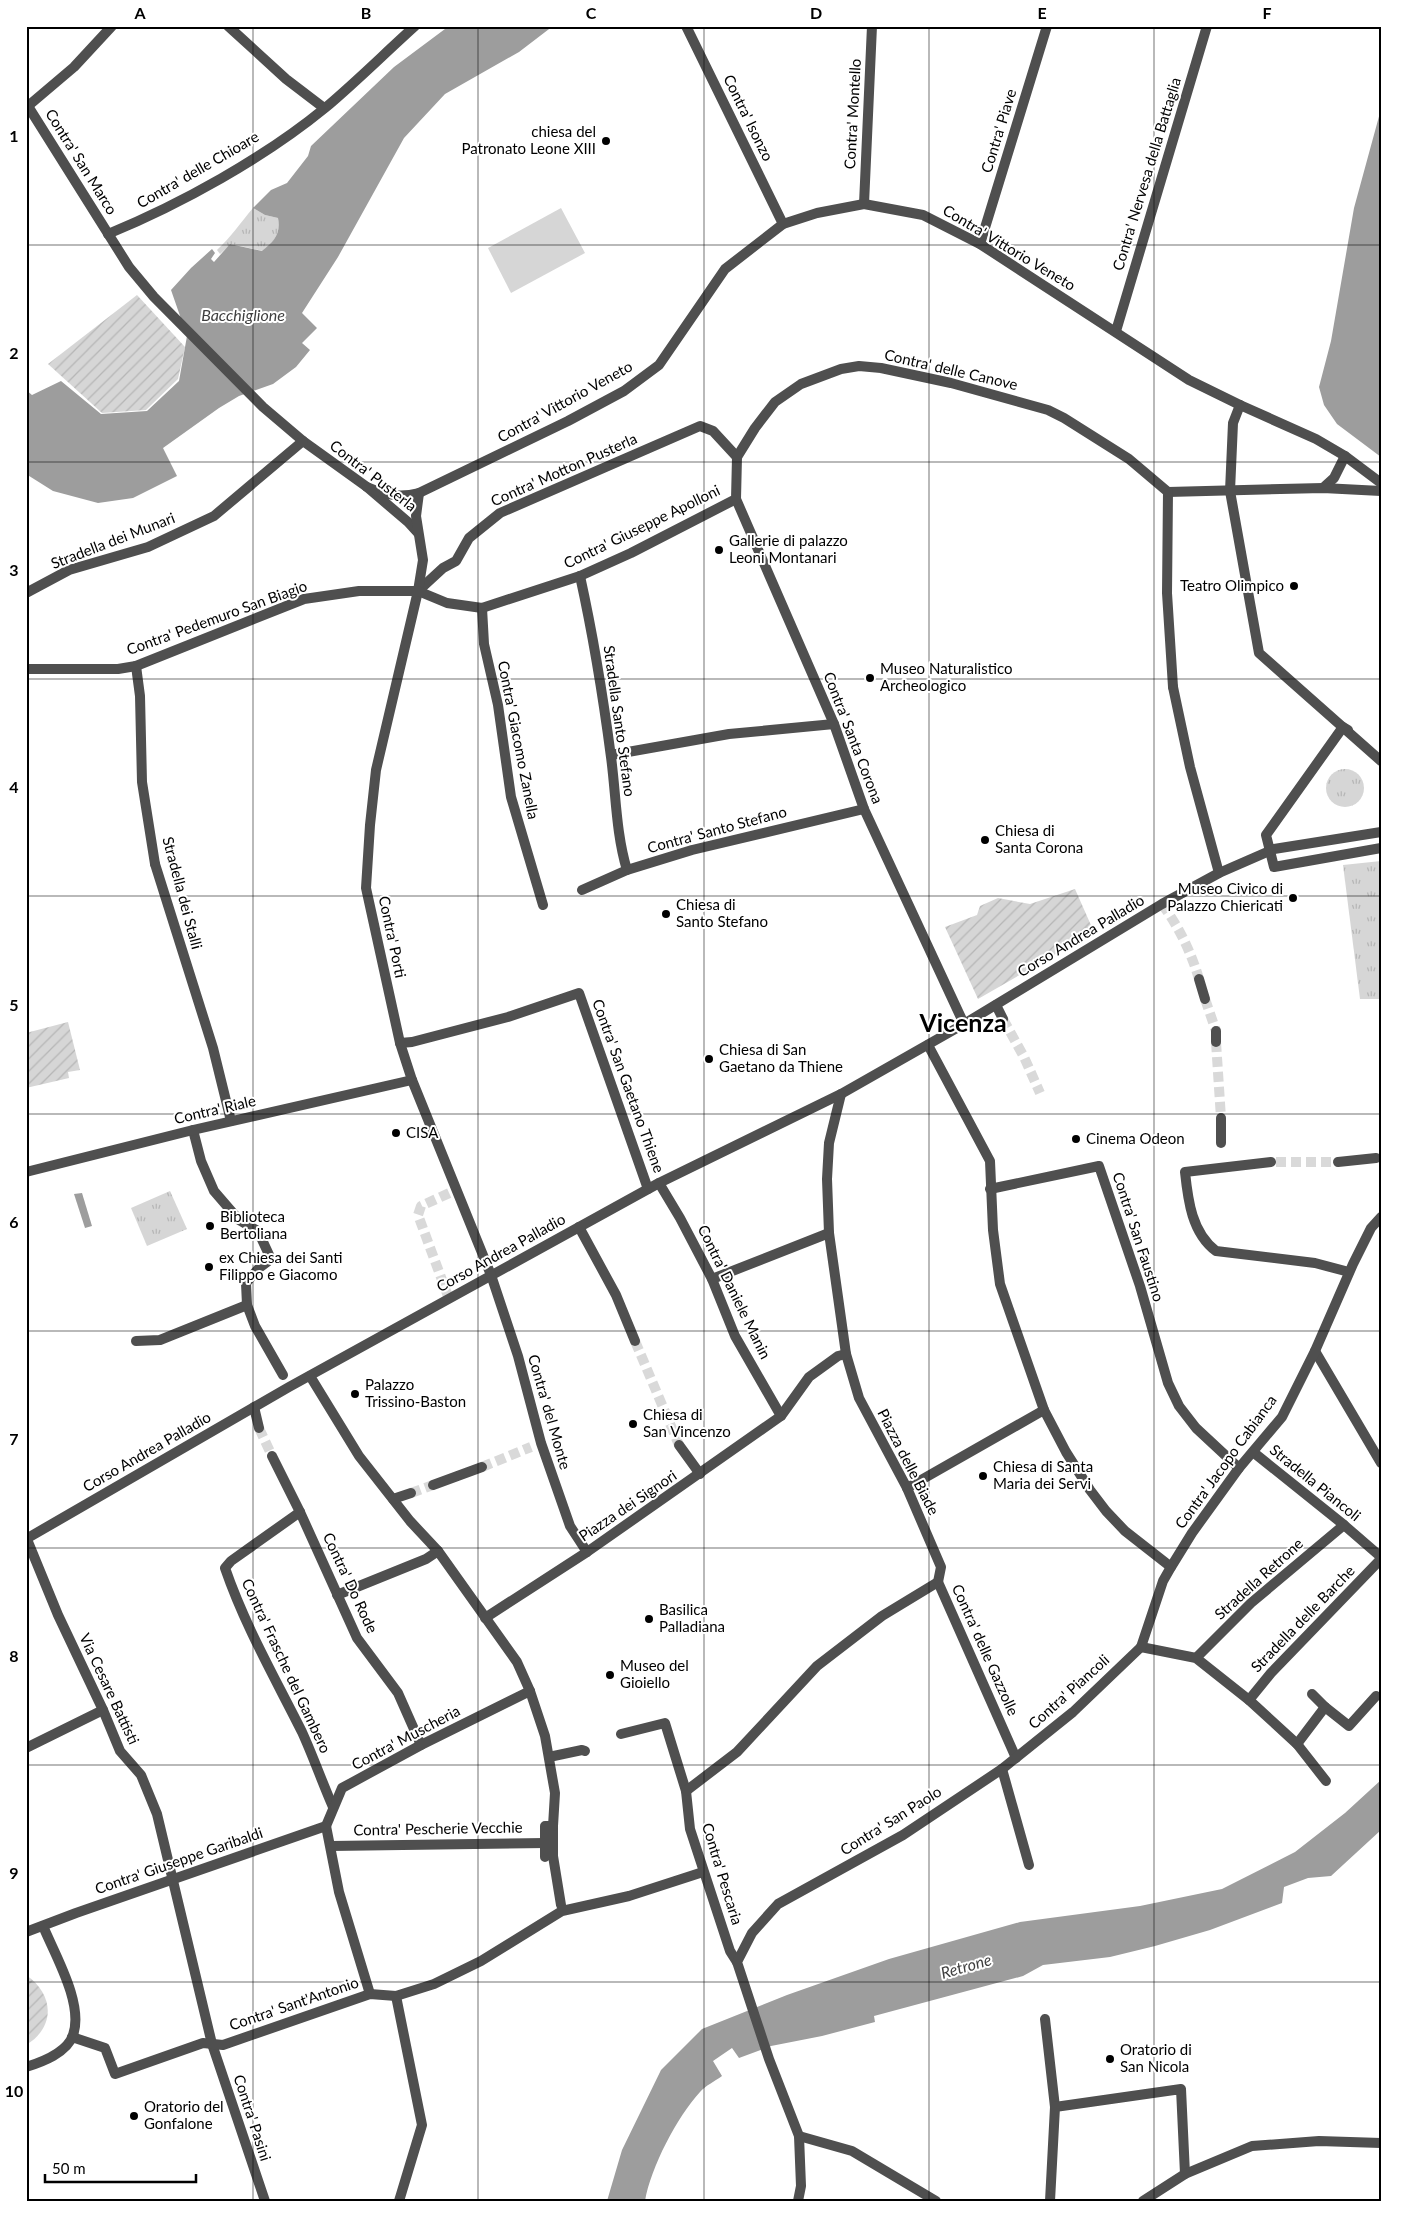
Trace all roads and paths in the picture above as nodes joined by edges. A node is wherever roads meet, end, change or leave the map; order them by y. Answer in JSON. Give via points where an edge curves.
{"nodes":[{"id":1,"x":112,"y":26,"type":"edge"},
{"id":2,"x":228,"y":26,"type":"edge"},
{"id":3,"x":415,"y":26,"type":"edge"},
{"id":4,"x":686,"y":26,"type":"edge"},
{"id":5,"x":872,"y":26,"type":"edge"},
{"id":6,"x":1047,"y":26,"type":"edge"},
{"id":7,"x":1207,"y":26,"type":"edge"},
{"id":8,"x":27,"y":105,"type":"edge"},
{"id":9,"x":324,"y":108,"type":"junction"},
{"id":10,"x":864,"y":204,"type":"junction"},
{"id":11,"x":783,"y":224,"type":"junction"},
{"id":12,"x":108,"y":234,"type":"junction"},
{"id":13,"x":980,"y":244,"type":"junction"},
{"id":14,"x":1116,"y":331,"type":"junction"},
{"id":15,"x":1240,"y":405,"type":"junction"},
{"id":16,"x":303,"y":441,"type":"junction"},
{"id":17,"x":1345,"y":456,"type":"junction"},
{"id":18,"x":737,"y":457,"type":"junction"},
{"id":19,"x":1381,"y":483,"type":"edge"},
{"id":20,"x":367,"y":487,"type":"junction"},
{"id":21,"x":1323,"y":488,"type":"junction"},
{"id":22,"x":1230,"y":491,"type":"junction"},
{"id":23,"x":1381,"y":491,"type":"edge"},
{"id":24,"x":1168,"y":492,"type":"junction"},
{"id":25,"x":419,"y":493,"type":"junction"},
{"id":26,"x":736,"y":499,"type":"junction"},
{"id":27,"x":418,"y":533,"type":"junction"},
{"id":28,"x":580,"y":576,"type":"junction"},
{"id":29,"x":418,"y":591,"type":"junction"},
{"id":30,"x":26,"y":593,"type":"edge"},
{"id":31,"x":482,"y":608,"type":"junction"},
{"id":32,"x":136,"y":666,"type":"junction"},
{"id":33,"x":26,"y":669,"type":"edge"},
{"id":34,"x":834,"y":724,"type":"junction"},
{"id":35,"x":1343,"y":727,"type":"junction"},
{"id":36,"x":611,"y":755,"type":"junction"},
{"id":37,"x":1381,"y":760,"type":"edge"},
{"id":38,"x":864,"y":809,"type":"junction"},
{"id":39,"x":1381,"y":832,"type":"edge"},
{"id":40,"x":1381,"y":848,"type":"edge"},
{"id":41,"x":1270,"y":851,"type":"junction"},
{"id":42,"x":627,"y":870,"type":"junction"},
{"id":43,"x":1219,"y":873,"type":"junction"},
{"id":44,"x":582,"y":890,"type":"dead end"},
{"id":45,"x":543,"y":905,"type":"dead end"},
{"id":46,"x":1199,"y":979,"type":"tunnel mouth"},
{"id":47,"x":1205,"y":999,"type":"tunnel mouth"},
{"id":48,"x":996,"y":1005,"type":"junction"},
{"id":49,"x":1003,"y":1019,"type":"tunnel mouth"},
{"id":50,"x":964,"y":1024,"type":"junction"},
{"id":51,"x":400,"y":1043,"type":"junction"},
{"id":52,"x":928,"y":1045,"type":"junction"},
{"id":53,"x":412,"y":1080,"type":"junction"},
{"id":54,"x":841,"y":1094,"type":"junction"},
{"id":55,"x":1221,"y":1118,"type":"tunnel mouth"},
{"id":56,"x":231,"y":1121,"type":"junction"},
{"id":57,"x":193,"y":1130,"type":"junction"},
{"id":58,"x":1221,"y":1143,"type":"dead end"},
{"id":59,"x":1376,"y":1158,"type":"dead end"},
{"id":60,"x":1271,"y":1162,"type":"tunnel mouth"},
{"id":61,"x":1338,"y":1162,"type":"tunnel mouth"},
{"id":62,"x":26,"y":1172,"type":"edge"},
{"id":63,"x":659,"y":1183,"type":"junction"},
{"id":64,"x":648,"y":1189,"type":"junction"},
{"id":65,"x":990,"y":1189,"type":"junction"},
{"id":66,"x":1381,"y":1217,"type":"edge"},
{"id":67,"x":579,"y":1227,"type":"junction"},
{"id":68,"x":829,"y":1233,"type":"junction"},
{"id":69,"x":1349,"y":1272,"type":"junction"},
{"id":70,"x":491,"y":1275,"type":"junction"},
{"id":71,"x":712,"y":1279,"type":"junction"},
{"id":72,"x":247,"y":1305,"type":"junction"},
{"id":73,"x":136,"y":1341,"type":"dead end"},
{"id":74,"x":635,"y":1341,"type":"tunnel mouth"},
{"id":75,"x":1316,"y":1351,"type":"junction"},
{"id":76,"x":846,"y":1354,"type":"junction"},
{"id":77,"x":310,"y":1376,"type":"junction"},
{"id":78,"x":286,"y":1382,"type":"junction"},
{"id":79,"x":254,"y":1407,"type":"junction"},
{"id":80,"x":1044,"y":1410,"type":"junction"},
{"id":81,"x":782,"y":1414,"type":"junction"},
{"id":82,"x":259,"y":1428,"type":"tunnel mouth"},
{"id":83,"x":679,"y":1445,"type":"tunnel mouth"},
{"id":84,"x":1252,"y":1452,"type":"junction"},
{"id":85,"x":272,"y":1456,"type":"tunnel mouth"},
{"id":86,"x":1381,"y":1463,"type":"edge"},
{"id":87,"x":482,"y":1467,"type":"tunnel mouth"},
{"id":88,"x":1239,"y":1468,"type":"junction"},
{"id":89,"x":700,"y":1474,"type":"junction"},
{"id":90,"x":433,"y":1485,"type":"tunnel mouth"},
{"id":91,"x":907,"y":1488,"type":"junction"},
{"id":92,"x":411,"y":1493,"type":"tunnel mouth"},
{"id":93,"x":393,"y":1499,"type":"junction"},
{"id":94,"x":300,"y":1512,"type":"junction"},
{"id":95,"x":1344,"y":1525,"type":"junction"},
{"id":96,"x":27,"y":1538,"type":"edge"},
{"id":97,"x":438,"y":1551,"type":"junction"},
{"id":98,"x":587,"y":1552,"type":"junction"},
{"id":99,"x":1381,"y":1558,"type":"edge"},
{"id":100,"x":1171,"y":1567,"type":"junction"},
{"id":101,"x":938,"y":1582,"type":"junction"},
{"id":102,"x":337,"y":1595,"type":"junction"},
{"id":103,"x":485,"y":1618,"type":"junction"},
{"id":104,"x":1140,"y":1647,"type":"junction"},
{"id":105,"x":1196,"y":1658,"type":"junction"},
{"id":106,"x":525,"y":1694,"type":"junction"},
{"id":107,"x":1312,"y":1694,"type":"dead end"},
{"id":108,"x":1376,"y":1696,"type":"dead end"},
{"id":109,"x":1249,"y":1700,"type":"junction"},
{"id":110,"x":1325,"y":1707,"type":"junction"},
{"id":111,"x":103,"y":1710,"type":"junction"},
{"id":112,"x":621,"y":1734,"type":"dead end"},
{"id":113,"x":1297,"y":1744,"type":"junction"},
{"id":114,"x":421,"y":1746,"type":"junction"},
{"id":115,"x":26,"y":1748,"type":"edge"},
{"id":116,"x":585,"y":1751,"type":"dead end"},
{"id":117,"x":549,"y":1757,"type":"junction"},
{"id":118,"x":1016,"y":1758,"type":"junction"},
{"id":119,"x":1002,"y":1769,"type":"junction"},
{"id":120,"x":1326,"y":1781,"type":"dead end"},
{"id":121,"x":686,"y":1791,"type":"junction"},
{"id":122,"x":333,"y":1807,"type":"junction"},
{"id":123,"x":326,"y":1826,"type":"junction"},
{"id":124,"x":552,"y":1826,"type":"junction"},
{"id":125,"x":545,"y":1844,"type":"junction"},
{"id":126,"x":331,"y":1846,"type":"junction"},
{"id":127,"x":545,"y":1857,"type":"dead end"},
{"id":128,"x":1029,"y":1865,"type":"dead end"},
{"id":129,"x":703,"y":1872,"type":"junction"},
{"id":130,"x":173,"y":1879,"type":"junction"},
{"id":131,"x":562,"y":1908,"type":"junction"},
{"id":132,"x":43,"y":1926,"type":"junction"},
{"id":133,"x":26,"y":1932,"type":"edge"},
{"id":134,"x":737,"y":1962,"type":"junction"},
{"id":135,"x":370,"y":1994,"type":"junction"},
{"id":136,"x":391,"y":1996,"type":"junction"},
{"id":137,"x":1044,"y":2019,"type":"dead end"},
{"id":138,"x":72,"y":2037,"type":"junction"},
{"id":139,"x":212,"y":2044,"type":"junction"},
{"id":140,"x":26,"y":2067,"type":"edge"},
{"id":141,"x":1054,"y":2107,"type":"junction"},
{"id":142,"x":799,"y":2136,"type":"junction"},
{"id":143,"x":1381,"y":2143,"type":"edge"},
{"id":144,"x":1185,"y":2174,"type":"junction"},
{"id":145,"x":265,"y":2201,"type":"edge"},
{"id":146,"x":399,"y":2201,"type":"edge"},
{"id":147,"x":798,"y":2201,"type":"edge"},
{"id":148,"x":936,"y":2201,"type":"edge"},
{"id":149,"x":1050,"y":2201,"type":"edge"},
{"id":150,"x":1144,"y":2201,"type":"edge"}],
"edges":[{"from":1,"to":8,"type":"street","name":"Contra' San Marco","via":[[74,67]]},
{"from":2,"to":9,"type":"street","via":[[286,79]]},
{"from":3,"to":9,"type":"street","name":"Contra' delle Chioare"},
{"from":4,"to":11,"type":"street","name":"Contra' Isonzo"},
{"from":5,"to":10,"type":"street","name":"Contra' Montello"},
{"from":6,"to":13,"type":"street","name":"Contra' Piave"},
{"from":7,"to":14,"type":"street","name":"Contra' Nervesa della Battaglia"},
{"from":8,"to":12,"type":"street","name":"Contra' San Marco"},
{"from":9,"to":12,"type":"street","name":"Contra' delle Chioare","via":[[248,162],[139,221]]},
{"from":10,"to":11,"type":"street","name":"Contra' Vittorio Veneto","via":[[817,213]]},
{"from":10,"to":13,"type":"street","name":"Contra' Vittorio Veneto","via":[[923,215]]},
{"from":11,"to":25,"type":"street","name":"Contra' Vittorio Veneto","via":[[725,269],[659,366],[624,391],[568,421]]},
{"from":12,"to":16,"type":"street","name":"Contra' Pusterla","via":[[154,297],[263,407]]},
{"from":13,"to":14,"type":"street","name":"Contra' Vittorio Veneto"},
{"from":14,"to":15,"type":"street","name":"Contra' Vittorio Veneto","via":[[1190,380]]},
{"from":15,"to":17,"type":"street","name":"Contra' Vittorio Veneto","via":[[1316,439]]},
{"from":15,"to":22,"type":"street","via":[[1233,423]]},
{"from":16,"to":20,"type":"street","name":"Contra' Pusterla"},
{"from":16,"to":30,"type":"street","name":"Stradella dei Munari","via":[[214,516],[148,547],[69,570]]},
{"from":17,"to":19,"type":"street","name":"Contra' Vittorio Veneto"},
{"from":17,"to":21,"type":"street","via":[[1334,478]]},
{"from":18,"to":24,"type":"street","name":"Contra' delle Canove","via":[[754,428],[776,402],[801,384],[859,366],[951,383],[1028,403],[1064,418],[1129,459]]},
{"from":18,"to":26,"type":"street","name":"Contra' Santa Corona"},
{"from":18,"to":29,"type":"street","name":"Contra' Motton Pusterla","via":[[713,431],[700,426],[500,512],[469,538],[456,561],[443,568]]},
{"from":20,"to":25,"type":"street","name":"Contra' Vittorio Veneto","via":[[386,495]]},
{"from":20,"to":27,"type":"street","name":"Contra' Pusterla"},
{"from":21,"to":22,"type":"street"},
{"from":21,"to":23,"type":"street"},
{"from":22,"to":24,"type":"street"},
{"from":22,"to":35,"type":"street","via":[[1259,653]]},
{"from":24,"to":43,"type":"street","via":[[1167,593],[1173,687],[1190,767]]},
{"from":25,"to":27,"type":"street"},
{"from":26,"to":28,"type":"street","name":"Contra' Giuseppe Apolloni"},
{"from":26,"to":34,"type":"street","name":"Contra' Santa Corona"},
{"from":27,"to":29,"type":"street","name":"Contra' Pusterla","via":[[423,560]]},
{"from":28,"to":31,"type":"street","name":"Contra' Giuseppe Apolloni"},
{"from":28,"to":36,"type":"street","name":"Stradella Santo Stefano"},
{"from":29,"to":31,"type":"street","name":"Contra' Giuseppe Apolloni","via":[[447,604]]},
{"from":29,"to":32,"type":"street","name":"Contra' Pedemuro San Biagio","via":[[359,591],[304,599]]},
{"from":29,"to":51,"type":"street","name":"Contra' Porti","via":[[376,770],[366,888]]},
{"from":31,"to":45,"type":"street","name":"Contra' Giacomo Zanella","via":[[484,644],[498,705],[511,797]]},
{"from":32,"to":33,"type":"street","name":"Contra' Pedemuro San Biagio","via":[[118,669]]},
{"from":32,"to":56,"type":"street","name":"Stradella dei Stalli","via":[[142,782],[155,864],[213,1048]]},
{"from":34,"to":36,"type":"street","via":[[729,734]]},
{"from":34,"to":38,"type":"street","name":"Contra' Santa Corona"},
{"from":35,"to":37,"type":"street"},
{"from":35,"to":41,"type":"street","via":[[1266,835]]},
{"from":36,"to":42,"type":"street","name":"Stradella Santo Stefano","via":[[622,854]]},
{"from":38,"to":42,"type":"street","name":"Contra' Santo Stefano","via":[[692,850]]},
{"from":38,"to":50,"type":"street","name":"Contra' Santa Corona"},
{"from":39,"to":41,"type":"street","name":"Corso Andrea Palladio"},
{"from":40,"to":41,"type":"street","via":[[1274,867]]},
{"from":41,"to":43,"type":"street","name":"Corso Andrea Palladio"},
{"from":42,"to":44,"type":"street","name":"Contra' Santo Stefano"},
{"from":43,"to":48,"type":"street","name":"Corso Andrea Palladio"},
{"from":46,"to":47,"type":"street"},
{"from":48,"to":49,"type":"street"},
{"from":48,"to":50,"type":"street","name":"Corso Andrea Palladio"},
{"from":50,"to":52,"type":"street","name":"Corso Andrea Palladio"},
{"from":51,"to":53,"type":"street","name":"Contra' Porti"},
{"from":51,"to":64,"type":"street","name":"Contra' San Gaetano Thiene","via":[[508,1017],[579,993]]},
{"from":52,"to":54,"type":"street","name":"Corso Andrea Palladio"},
{"from":52,"to":65,"type":"street","via":[[990,1161]]},
{"from":53,"to":56,"type":"street","name":"Contra' Riale"},
{"from":53,"to":70,"type":"street","name":"Contra' Porti"},
{"from":54,"to":63,"type":"street","name":"Corso Andrea Palladio"},
{"from":54,"to":68,"type":"street","name":"Piazza delle Biade","via":[[829,1143]]},
{"from":55,"to":58,"type":"street"},
{"from":56,"to":57,"type":"street","name":"Contra' Riale"},
{"from":57,"to":62,"type":"street","name":"Contra' Riale"},
{"from":57,"to":72,"type":"street","via":[[200,1161],[214,1191],[239,1220],[258,1231],[271,1259],[246,1283]]},
{"from":59,"to":61,"type":"street"},
{"from":60,"to":69,"type":"street","via":[[1224,1164],[1185,1172],[1192,1215],[1205,1243],[1216,1251],[1315,1263]]},
{"from":63,"to":64,"type":"street","name":"Corso Andrea Palladio"},
{"from":63,"to":71,"type":"street","name":"Contra' Daniele Manin"},
{"from":64,"to":67,"type":"street","name":"Corso Andrea Palladio"},
{"from":65,"to":80,"type":"street","via":[[1000,1284]]},
{"from":65,"to":88,"type":"street","name":"Contra' San Faustino","via":[[1099,1166],[1172,1391],[1196,1428]]},
{"from":66,"to":69,"type":"street","name":"Contra' Jacopo Cabianca","via":[[1371,1228]]},
{"from":67,"to":70,"type":"street","name":"Corso Andrea Palladio"},
{"from":67,"to":74,"type":"street","via":[[616,1295]]},
{"from":68,"to":71,"type":"street"},
{"from":68,"to":76,"type":"street","name":"Piazza delle Biade"},
{"from":69,"to":75,"type":"street","name":"Contra' Jacopo Cabianca"},
{"from":70,"to":77,"type":"street","name":"Corso Andrea Palladio"},
{"from":70,"to":98,"type":"street","name":"Contra' del Monte","via":[[518,1356],[536,1445],[572,1532]]},
{"from":71,"to":81,"type":"street","name":"Contra' Daniele Manin","via":[[735,1336]]},
{"from":72,"to":73,"type":"street","via":[[160,1340]]},
{"from":72,"to":78,"type":"street"},
{"from":75,"to":84,"type":"street","name":"Contra' Jacopo Cabianca","via":[[1282,1417]]},
{"from":75,"to":86,"type":"street"},
{"from":76,"to":81,"type":"street","via":[[838,1356],[809,1377]]},
{"from":76,"to":91,"type":"street","name":"Piazza delle Biade","via":[[859,1398]]},
{"from":77,"to":78,"type":"street","name":"Corso Andrea Palladio"},
{"from":77,"to":93,"type":"street","via":[[359,1456]]},
{"from":78,"to":79,"type":"street","name":"Corso Andrea Palladio"},
{"from":79,"to":82,"type":"street"},
{"from":79,"to":96,"type":"street","name":"Corso Andrea Palladio"},
{"from":80,"to":91,"type":"street"},
{"from":80,"to":100,"type":"street","via":[[1071,1460],[1106,1511],[1131,1536]]},
{"from":81,"to":89,"type":"street","name":"Piazza dei Signori"},
{"from":83,"to":89,"type":"street"},
{"from":84,"to":88,"type":"street","name":"Contra' Jacopo Cabianca"},
{"from":84,"to":95,"type":"street","name":"Stradella Piancoli"},
{"from":85,"to":94,"type":"street","name":"Contra' Do Rode"},
{"from":87,"to":90,"type":"street"},
{"from":88,"to":100,"type":"street","name":"Contra' Jacopo Cabianca"},
{"from":89,"to":98,"type":"street","name":"Piazza dei Signori"},
{"from":91,"to":101,"type":"street","name":"Piazza delle Biade","via":[[941,1567]]},
{"from":92,"to":93,"type":"street"},
{"from":93,"to":97,"type":"street"},
{"from":94,"to":102,"type":"street","name":"Contra' Do Rode"},
{"from":94,"to":122,"type":"street","name":"Contra' Frasche del Gambero","via":[[225,1568]]},
{"from":95,"to":99,"type":"street","name":"Stradella Piancoli"},
{"from":95,"to":105,"type":"street","name":"Stradella Retrone","via":[[1251,1603]]},
{"from":96,"to":111,"type":"street","name":"Via Cesare Battisti","via":[[58,1615]]},
{"from":97,"to":102,"type":"street","via":[[426,1559]]},
{"from":97,"to":103,"type":"street"},
{"from":98,"to":103,"type":"street","name":"Piazza dei Signori"},
{"from":99,"to":109,"type":"street","name":"Stradella delle Barche"},
{"from":100,"to":104,"type":"street","name":"Contra' Jacopo Cabianca"},
{"from":101,"to":118,"type":"street","name":"Contra' delle Gazzolle"},
{"from":101,"to":121,"type":"street","via":[[882,1616],[817,1666],[737,1752]]},
{"from":102,"to":114,"type":"street","name":"Contra' Do Rode","via":[[357,1638],[398,1694]]},
{"from":103,"to":106,"type":"street","via":[[516,1662]]},
{"from":104,"to":105,"type":"street"},
{"from":104,"to":118,"type":"street","name":"Contra' Piancoli","via":[[1074,1712]]},
{"from":105,"to":109,"type":"street"},
{"from":106,"to":114,"type":"street","name":"Contra' Muscheria"},
{"from":106,"to":117,"type":"street","via":[[545,1736]]},
{"from":107,"to":110,"type":"street"},
{"from":108,"to":110,"type":"street","via":[[1349,1726]]},
{"from":109,"to":113,"type":"street"},
{"from":110,"to":113,"type":"street"},
{"from":111,"to":115,"type":"street"},
{"from":111,"to":130,"type":"street","name":"Via Cesare Battisti","via":[[120,1751],[141,1775],[157,1814]]},
{"from":112,"to":121,"type":"street","name":"Contra' Pescaria","via":[[665,1723]]},
{"from":113,"to":120,"type":"street"},
{"from":114,"to":122,"type":"street","name":"Contra' Muscheria","via":[[342,1788]]},
{"from":116,"to":117,"type":"street"},
{"from":117,"to":124,"type":"street","via":[[556,1793]]},
{"from":118,"to":119,"type":"street","name":"Contra' San Paolo"},
{"from":119,"to":128,"type":"street"},
{"from":119,"to":134,"type":"street","name":"Contra' San Paolo","via":[[903,1835],[778,1904],[752,1933]]},
{"from":121,"to":129,"type":"street","name":"Contra' Pescaria","via":[[690,1829]]},
{"from":122,"to":123,"type":"street","name":"Contra' Muscheria"},
{"from":123,"to":126,"type":"street"},
{"from":123,"to":130,"type":"street","name":"Contra' Giuseppe Garibaldi"},
{"from":124,"to":125,"type":"street","name":"Contra' Pescherie Vecchie","via":[[544,1826]]},
{"from":124,"to":131,"type":"street","via":[[553,1856]]},
{"from":125,"to":126,"type":"street","name":"Contra' Pescherie Vecchie"},
{"from":125,"to":127,"type":"street","name":"Contra' Pescherie Vecchie"},
{"from":126,"to":135,"type":"street","via":[[339,1892]]},
{"from":129,"to":131,"type":"street","via":[[629,1896]]},
{"from":129,"to":134,"type":"street","name":"Contra' Pescaria","via":[[730,1951]]},
{"from":130,"to":132,"type":"street","name":"Contra' Giuseppe Garibaldi"},
{"from":130,"to":139,"type":"street","name":"Via Cesare Battisti"},
{"from":131,"to":136,"type":"street","via":[[481,1961],[434,1984]]},
{"from":132,"to":133,"type":"street","name":"Contra' Giuseppe Garibaldi"},
{"from":132,"to":138,"type":"street","via":[[73,1999],[76,2021]]},
{"from":134,"to":142,"type":"street","name":"Contra' Pescaria"},
{"from":135,"to":136,"type":"street","name":"Contra' Sant'Antonio"},
{"from":135,"to":139,"type":"street","name":"Contra' Sant'Antonio","via":[[223,2045]]},
{"from":136,"to":146,"type":"street","via":[[422,2125]]},
{"from":137,"to":141,"type":"street"},
{"from":138,"to":139,"type":"street","name":"Contra' Sant'Antonio","via":[[105,2048],[115,2074],[204,2043]]},
{"from":138,"to":140,"type":"street","via":[[59,2053]]},
{"from":139,"to":145,"type":"street","name":"Contra' Pasini"},
{"from":141,"to":144,"type":"street","via":[[1181,2089]]},
{"from":141,"to":149,"type":"street"},
{"from":142,"to":147,"type":"street","name":"Contra' Pescaria","via":[[801,2186]]},
{"from":142,"to":148,"type":"street","via":[[852,2151]]},
{"from":143,"to":144,"type":"street","via":[[1319,2141],[1252,2146]]},
{"from":144,"to":150,"type":"street"}]}
